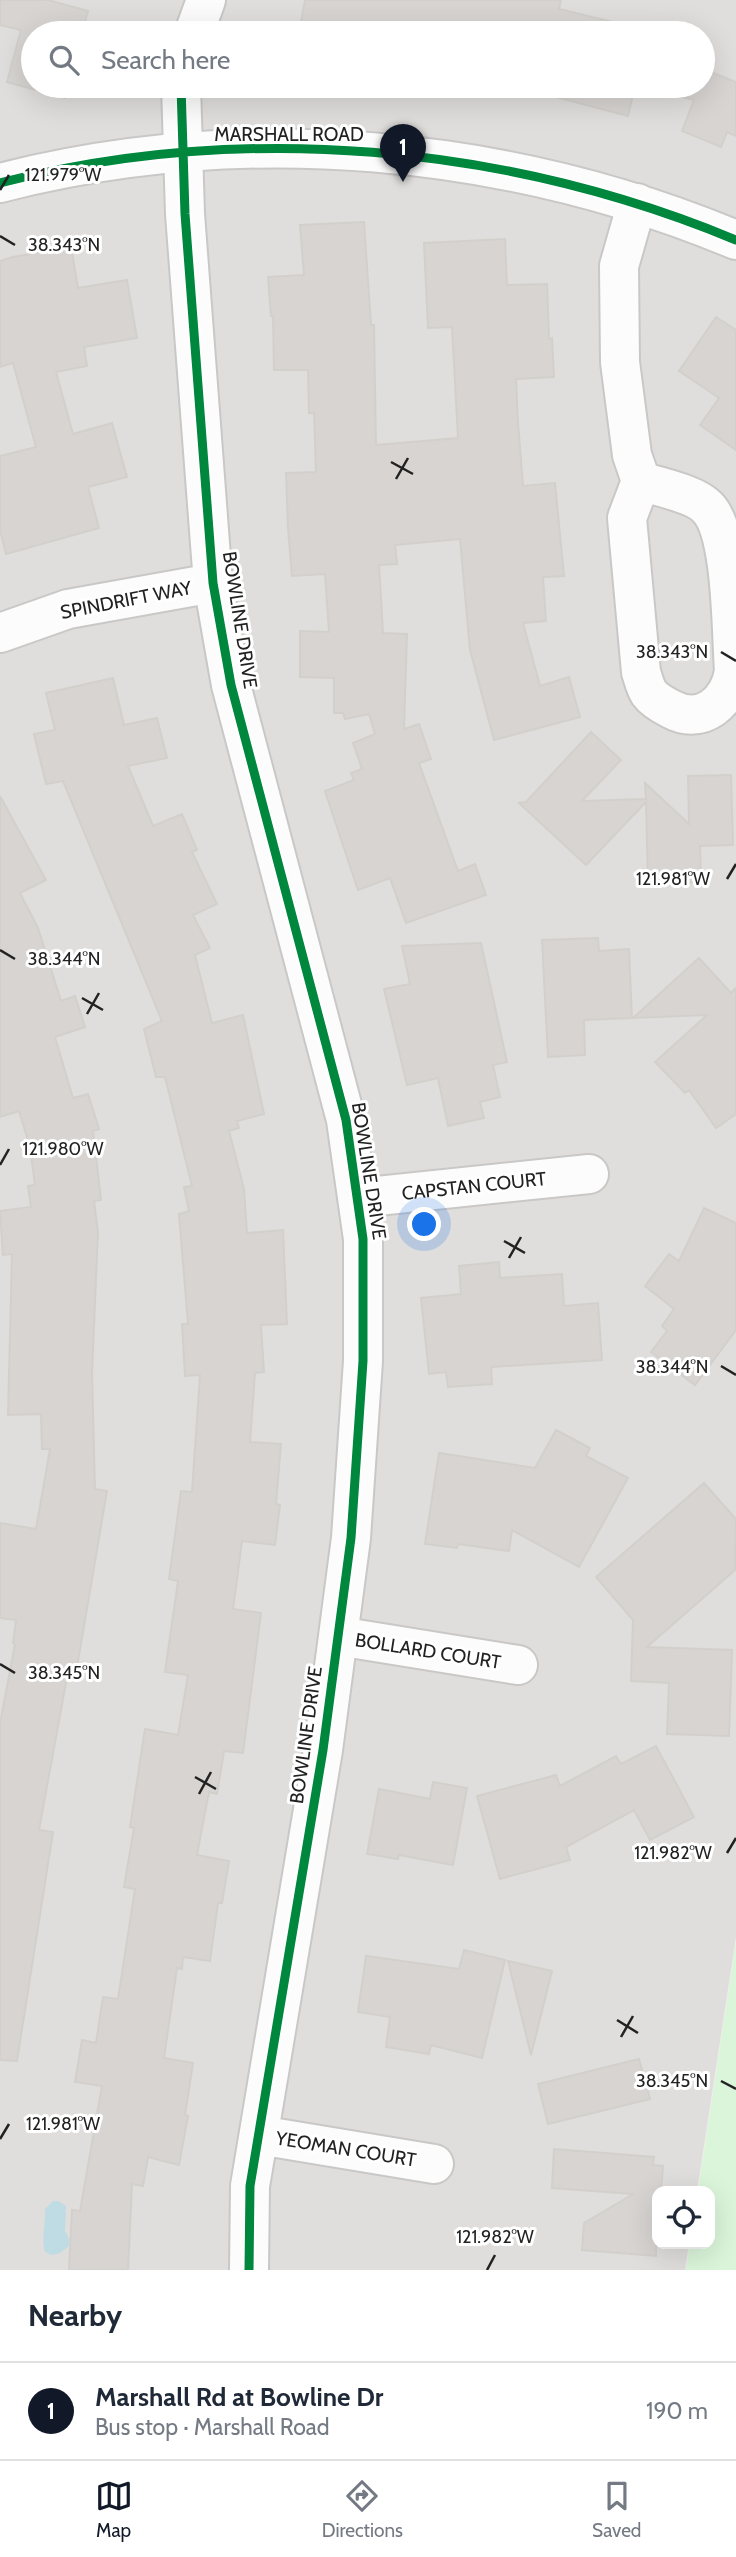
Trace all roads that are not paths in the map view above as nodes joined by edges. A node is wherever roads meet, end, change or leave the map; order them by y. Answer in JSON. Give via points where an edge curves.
{"nodes":[{"id":1,"x":206,"y":0,"type":"edge"},
{"id":2,"x":198,"y":21,"type":"edge"},
{"id":3,"x":181,"y":98,"type":"edge"},
{"id":4,"x":183,"y":153,"type":"junction"},
{"id":5,"x":0,"y":183,"type":"edge"},
{"id":6,"x":637,"y":203,"type":"junction"},
{"id":7,"x":736,"y":240,"type":"edge"},
{"id":8,"x":641,"y":481,"type":"junction"},
{"id":9,"x":213,"y":583,"type":"junction"},
{"id":10,"x":0,"y":633,"type":"edge"},
{"id":11,"x":589,"y":1174,"type":"dead end"},
{"id":12,"x":358,"y":1198,"type":"junction"},
{"id":13,"x":338,"y":1636,"type":"junction"},
{"id":14,"x":518,"y":1665,"type":"dead end"},
{"id":15,"x":259,"y":2135,"type":"junction"},
{"id":16,"x":434,"y":2164,"type":"dead end"},
{"id":17,"x":249,"y":2270,"type":"edge"}],
"edges":[{"from":1,"to":2,"type":"street"},
{"from":3,"to":4,"type":"street","name":"BOWLINE DRIVE"},
{"from":4,"to":5,"type":"street","name":"MARSHALL ROAD","via":[[61,167]]},
{"from":4,"to":6,"type":"street","name":"MARSHALL ROAD","via":[[327,149],[422,156],[554,180]]},
{"from":4,"to":9,"type":"street","name":"BOWLINE DRIVE"},
{"from":6,"to":7,"type":"street","name":"MARSHALL ROAD"},
{"from":6,"to":8,"type":"street","via":[[619,266],[620,362],[632,455]]},
{"from":8,"to":8,"type":"street","via":[[707,506],[724,543],[732,684],[711,711],[694,716],[660,704],[649,693],[641,672],[626,518]]},
{"from":9,"to":10,"type":"street","name":"SPINDRIFT WAY","via":[[68,610]]},
{"from":9,"to":12,"type":"street","name":"BOWLINE DRIVE","via":[[231,685],[346,1120]]},
{"from":11,"to":12,"type":"street","name":"CAPSTAN COURT"},
{"from":12,"to":13,"type":"street","name":"BOWLINE DRIVE","via":[[363,1239],[363,1361],[351,1538]]},
{"from":13,"to":14,"type":"street","name":"BOLLARD COURT"},
{"from":13,"to":15,"type":"street","name":"BOWLINE DRIVE"},
{"from":15,"to":16,"type":"street","name":"YEOMAN COURT"},
{"from":15,"to":17,"type":"street","name":"BOWLINE DRIVE","via":[[250,2186]]}]}
